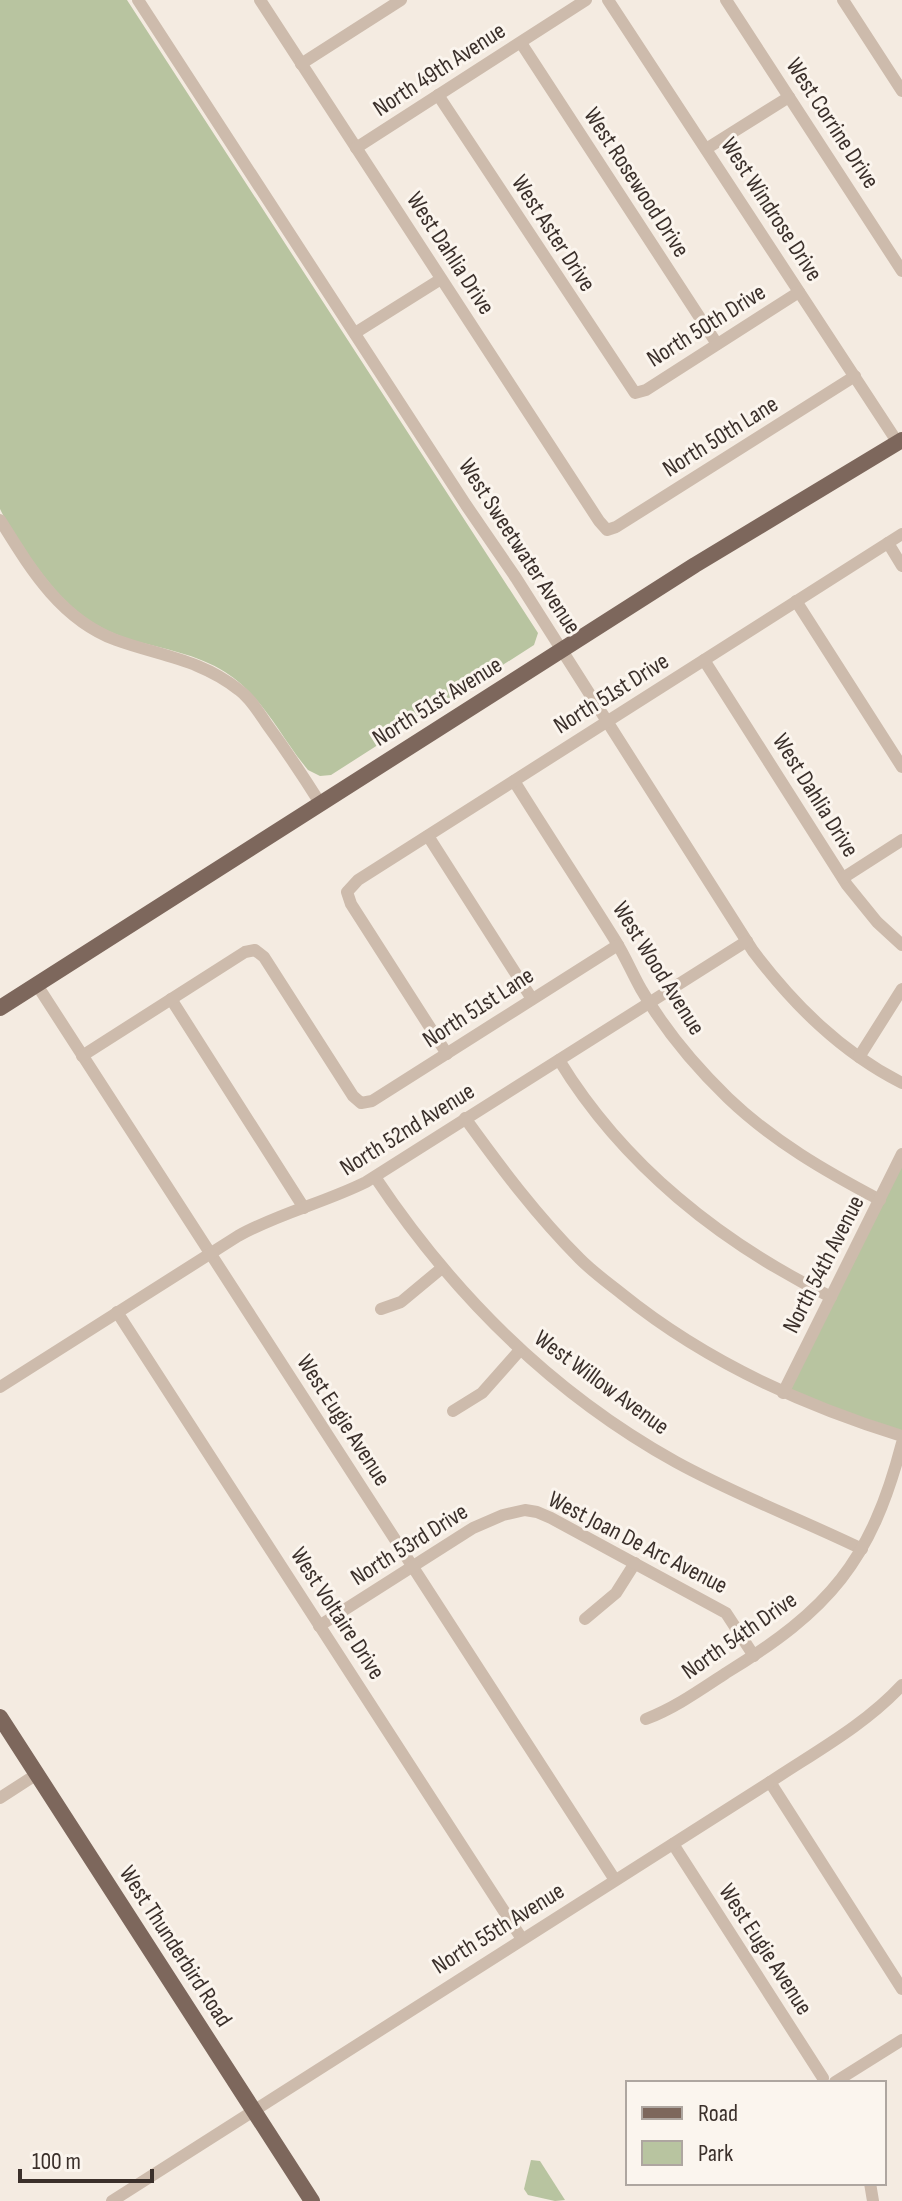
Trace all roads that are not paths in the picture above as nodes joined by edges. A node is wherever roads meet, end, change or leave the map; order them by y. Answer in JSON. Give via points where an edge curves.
{"nodes":[{"id":1,"x":260,"y":0,"type":"edge"},
{"id":2,"x":401,"y":0,"type":"edge"},
{"id":3,"x":586,"y":0,"type":"edge"},
{"id":4,"x":608,"y":0,"type":"edge"},
{"id":5,"x":726,"y":0,"type":"edge"},
{"id":6,"x":843,"y":0,"type":"edge"},
{"id":7,"x":144,"y":2,"type":"edge"},
{"id":8,"x":380,"y":6,"type":"edge"},
{"id":9,"x":521,"y":43,"type":"junction"},
{"id":10,"x":301,"y":64,"type":"junction"},
{"id":11,"x":902,"y":91,"type":"edge"},
{"id":12,"x":438,"y":95,"type":"junction"},
{"id":13,"x":789,"y":97,"type":"junction"},
{"id":14,"x":356,"y":148,"type":"junction"},
{"id":15,"x":706,"y":149,"type":"junction"},
{"id":16,"x":902,"y":271,"type":"edge"},
{"id":17,"x":441,"y":279,"type":"junction"},
{"id":18,"x":799,"y":292,"type":"junction"},
{"id":19,"x":355,"y":333,"type":"junction"},
{"id":20,"x":717,"y":344,"type":"junction"},
{"id":21,"x":855,"y":376,"type":"junction"},
{"id":22,"x":635,"y":393,"type":"joint"},
{"id":23,"x":900,"y":441,"type":"edge"},
{"id":24,"x":0,"y":520,"type":"edge"},
{"id":25,"x":607,"y":530,"type":"joint"},
{"id":26,"x":902,"y":534,"type":"edge"},
{"id":27,"x":888,"y":543,"type":"junction"},
{"id":28,"x":902,"y":566,"type":"edge"},
{"id":29,"x":796,"y":601,"type":"junction"},
{"id":30,"x":562,"y":650,"type":"junction"},
{"id":31,"x":704,"y":660,"type":"junction"},
{"id":32,"x":608,"y":721,"type":"junction"},
{"id":33,"x":902,"y":767,"type":"edge"},
{"id":34,"x":514,"y":781,"type":"junction"},
{"id":35,"x":320,"y":803,"type":"junction"},
{"id":36,"x":428,"y":836,"type":"junction"},
{"id":37,"x":902,"y":840,"type":"edge"},
{"id":38,"x":843,"y":878,"type":"junction"},
{"id":39,"x":747,"y":941,"type":"junction"},
{"id":40,"x":618,"y":945,"type":"junction"},
{"id":41,"x":902,"y":945,"type":"edge"},
{"id":42,"x":37,"y":985,"type":"junction"},
{"id":43,"x":902,"y":989,"type":"edge"},
{"id":44,"x":171,"y":999,"type":"junction"},
{"id":45,"x":532,"y":999,"type":"junction"},
{"id":46,"x":650,"y":1002,"type":"junction"},
{"id":47,"x":0,"y":1008,"type":"edge"},
{"id":48,"x":447,"y":1054,"type":"junction"},
{"id":49,"x":82,"y":1056,"type":"junction"},
{"id":50,"x":859,"y":1057,"type":"junction"},
{"id":51,"x":559,"y":1060,"type":"junction"},
{"id":52,"x":902,"y":1083,"type":"edge"},
{"id":53,"x":465,"y":1118,"type":"junction"},
{"id":54,"x":902,"y":1154,"type":"edge"},
{"id":55,"x":375,"y":1177,"type":"junction"},
{"id":56,"x":880,"y":1200,"type":"junction"},
{"id":57,"x":304,"y":1208,"type":"junction"},
{"id":58,"x":210,"y":1253,"type":"junction"},
{"id":59,"x":442,"y":1268,"type":"junction"},
{"id":60,"x":831,"y":1297,"type":"junction"},
{"id":61,"x":381,"y":1309,"type":"dead end"},
{"id":62,"x":117,"y":1312,"type":"junction"},
{"id":63,"x":520,"y":1350,"type":"junction"},
{"id":64,"x":0,"y":1387,"type":"edge"},
{"id":65,"x":783,"y":1393,"type":"junction"},
{"id":66,"x":453,"y":1411,"type":"dead end"},
{"id":67,"x":902,"y":1436,"type":"edge"},
{"id":68,"x":902,"y":1443,"type":"edge"},
{"id":69,"x":525,"y":1510,"type":"joint"},
{"id":70,"x":862,"y":1549,"type":"junction"},
{"id":71,"x":635,"y":1563,"type":"junction"},
{"id":72,"x":412,"y":1566,"type":"junction"},
{"id":73,"x":585,"y":1619,"type":"dead end"},
{"id":74,"x":319,"y":1626,"type":"junction"},
{"id":75,"x":754,"y":1656,"type":"junction"},
{"id":76,"x":902,"y":1685,"type":"edge"},
{"id":77,"x":0,"y":1717,"type":"edge"},
{"id":78,"x":646,"y":1719,"type":"dead end"},
{"id":79,"x":37,"y":1774,"type":"junction"},
{"id":80,"x":770,"y":1782,"type":"junction"},
{"id":81,"x":0,"y":1798,"type":"edge"},
{"id":82,"x":673,"y":1844,"type":"junction"},
{"id":83,"x":615,"y":1880,"type":"junction"},
{"id":84,"x":522,"y":1939,"type":"junction"},
{"id":85,"x":902,"y":1989,"type":"edge"},
{"id":86,"x":902,"y":2040,"type":"edge"},
{"id":87,"x":827,"y":2081,"type":"edge"},
{"id":88,"x":830,"y":2081,"type":"edge"},
{"id":89,"x":253,"y":2110,"type":"junction"},
{"id":90,"x":112,"y":2201,"type":"edge"},
{"id":91,"x":312,"y":2201,"type":"edge"}],
"edges":[{"from":1,"to":10,"type":"street","name":"West Dahlia Drive"},
{"from":2,"to":8,"type":"street"},
{"from":3,"to":9,"type":"street","name":"North 49th Avenue"},
{"from":4,"to":15,"type":"street","name":"West Windrose Drive"},
{"from":5,"to":13,"type":"street","name":"West Corrine Drive"},
{"from":6,"to":11,"type":"street"},
{"from":7,"to":19,"type":"street","name":"West Sweetwater Avenue"},
{"from":8,"to":10,"type":"street"},
{"from":9,"to":12,"type":"street","name":"North 49th Avenue"},
{"from":9,"to":20,"type":"street","name":"West Rosewood Drive"},
{"from":10,"to":14,"type":"street","name":"West Dahlia Drive"},
{"from":12,"to":14,"type":"street","name":"North 49th Avenue"},
{"from":12,"to":22,"type":"street","name":"West Aster Drive"},
{"from":13,"to":15,"type":"street"},
{"from":13,"to":16,"type":"street","name":"West Corrine Drive"},
{"from":14,"to":17,"type":"street","name":"West Dahlia Drive"},
{"from":15,"to":18,"type":"street","name":"West Windrose Drive"},
{"from":17,"to":19,"type":"street"},
{"from":17,"to":25,"type":"street","name":"West Dahlia Drive"},
{"from":18,"to":20,"type":"street","name":"North 50th Drive"},
{"from":18,"to":21,"type":"street","name":"West Windrose Drive"},
{"from":19,"to":30,"type":"street","name":"West Sweetwater Avenue"},
{"from":20,"to":22,"type":"street","name":"North 50th Drive"},
{"from":21,"to":23,"type":"street","name":"West Windrose Drive"},
{"from":21,"to":25,"type":"street","name":"North 50th Lane"},
{"from":23,"to":30,"type":"main road","name":"North 51st Avenue"},
{"from":24,"to":35,"type":"street","via":[[47,590],[74,616],[116,640],[216,673],[242,691]]},
{"from":26,"to":27,"type":"street","name":"North 51st Drive"},
{"from":27,"to":28,"type":"street"},
{"from":27,"to":29,"type":"street","name":"North 51st Drive"},
{"from":29,"to":31,"type":"street","name":"North 51st Drive"},
{"from":29,"to":33,"type":"street"},
{"from":30,"to":32,"type":"street","name":"West Sweetwater Avenue"},
{"from":30,"to":35,"type":"main road","name":"North 51st Avenue"},
{"from":31,"to":32,"type":"street","name":"North 51st Drive"},
{"from":31,"to":38,"type":"street","name":"West Dahlia Drive"},
{"from":32,"to":34,"type":"street","name":"North 51st Drive"},
{"from":32,"to":39,"type":"street","name":"West Sweetwater Avenue"},
{"from":34,"to":36,"type":"street","name":"North 51st Drive"},
{"from":34,"to":40,"type":"street","name":"West Wood Avenue"},
{"from":35,"to":42,"type":"main road","name":"North 51st Avenue"},
{"from":36,"to":45,"type":"street"},
{"from":36,"to":48,"type":"street","name":"North 51st Drive","via":[[347,892]]},
{"from":37,"to":38,"type":"street"},
{"from":38,"to":41,"type":"street","name":"West Dahlia Drive"},
{"from":39,"to":46,"type":"street","name":"North 52nd Avenue"},
{"from":39,"to":50,"type":"street","name":"West Sweetwater Avenue","via":[[798,1006]]},
{"from":40,"to":45,"type":"street","name":"North 51st Lane"},
{"from":40,"to":46,"type":"street","name":"West Wood Avenue"},
{"from":42,"to":47,"type":"main road","name":"North 51st Avenue"},
{"from":42,"to":49,"type":"street","name":"West Eugie Avenue"},
{"from":43,"to":50,"type":"street"},
{"from":44,"to":48,"type":"street","name":"North 51st Lane","via":[[255,950],[361,1103]]},
{"from":44,"to":49,"type":"street"},
{"from":44,"to":57,"type":"street"},
{"from":45,"to":48,"type":"street","name":"North 51st Lane"},
{"from":46,"to":51,"type":"street","name":"North 52nd Avenue"},
{"from":46,"to":56,"type":"street","name":"West Wood Avenue","via":[[699,1068],[750,1118],[816,1166]]},
{"from":49,"to":58,"type":"street","name":"West Eugie Avenue"},
{"from":50,"to":52,"type":"street","name":"West Sweetwater Avenue"},
{"from":51,"to":53,"type":"street","name":"North 52nd Avenue"},
{"from":51,"to":60,"type":"street","via":[[604,1123],[671,1192],[729,1238]]},
{"from":53,"to":55,"type":"street","name":"North 52nd Avenue"},
{"from":53,"to":65,"type":"street","via":[[513,1185],[582,1261],[681,1337]]},
{"from":54,"to":56,"type":"street","name":"North 54th Avenue"},
{"from":55,"to":57,"type":"street","name":"North 52nd Avenue"},
{"from":55,"to":59,"type":"street","name":"West Willow Avenue"},
{"from":56,"to":60,"type":"street","name":"North 54th Avenue"},
{"from":57,"to":58,"type":"street","name":"North 52nd Avenue","via":[[255,1226]]},
{"from":58,"to":62,"type":"street","name":"North 52nd Avenue"},
{"from":58,"to":72,"type":"street","name":"West Eugie Avenue"},
{"from":59,"to":61,"type":"street","via":[[401,1302]]},
{"from":59,"to":63,"type":"street","name":"West Willow Avenue"},
{"from":60,"to":65,"type":"street","name":"North 54th Avenue"},
{"from":62,"to":64,"type":"street","name":"North 52nd Avenue"},
{"from":62,"to":74,"type":"street","name":"West Voltaire Drive"},
{"from":63,"to":66,"type":"street","via":[[482,1393]]},
{"from":63,"to":70,"type":"street","name":"West Willow Avenue","via":[[591,1408],[677,1463]]},
{"from":65,"to":67,"type":"street"},
{"from":68,"to":70,"type":"street","name":"North 54th Drive","via":[[882,1509]]},
{"from":69,"to":71,"type":"street","name":"West Joan De Arc Avenue","via":[[551,1518]]},
{"from":69,"to":72,"type":"street","name":"North 53rd Drive","via":[[473,1528]]},
{"from":70,"to":75,"type":"street","name":"North 54th Drive","via":[[817,1607]]},
{"from":71,"to":73,"type":"street","via":[[616,1593]]},
{"from":71,"to":75,"type":"street","name":"West Joan De Arc Avenue","via":[[726,1613]]},
{"from":72,"to":74,"type":"street","name":"North 53rd Drive"},
{"from":72,"to":83,"type":"street","name":"West Eugie Avenue"},
{"from":74,"to":84,"type":"street","name":"West Voltaire Drive"},
{"from":75,"to":78,"type":"street","name":"North 54th Drive"},
{"from":76,"to":80,"type":"street","name":"North 55th Avenue","via":[[853,1727]]},
{"from":77,"to":79,"type":"main road","name":"West Thunderbird Road"},
{"from":79,"to":81,"type":"street"},
{"from":79,"to":89,"type":"main road","name":"West Thunderbird Road"},
{"from":80,"to":82,"type":"street","name":"North 55th Avenue"},
{"from":80,"to":85,"type":"street"},
{"from":82,"to":83,"type":"street","name":"North 55th Avenue"},
{"from":82,"to":87,"type":"street","name":"West Eugie Avenue"},
{"from":83,"to":84,"type":"street","name":"North 55th Avenue"},
{"from":84,"to":89,"type":"street","name":"North 55th Avenue"},
{"from":86,"to":88,"type":"street"},
{"from":89,"to":90,"type":"street","name":"North 55th Avenue"},
{"from":89,"to":91,"type":"main road","name":"West Thunderbird Road"}]}
